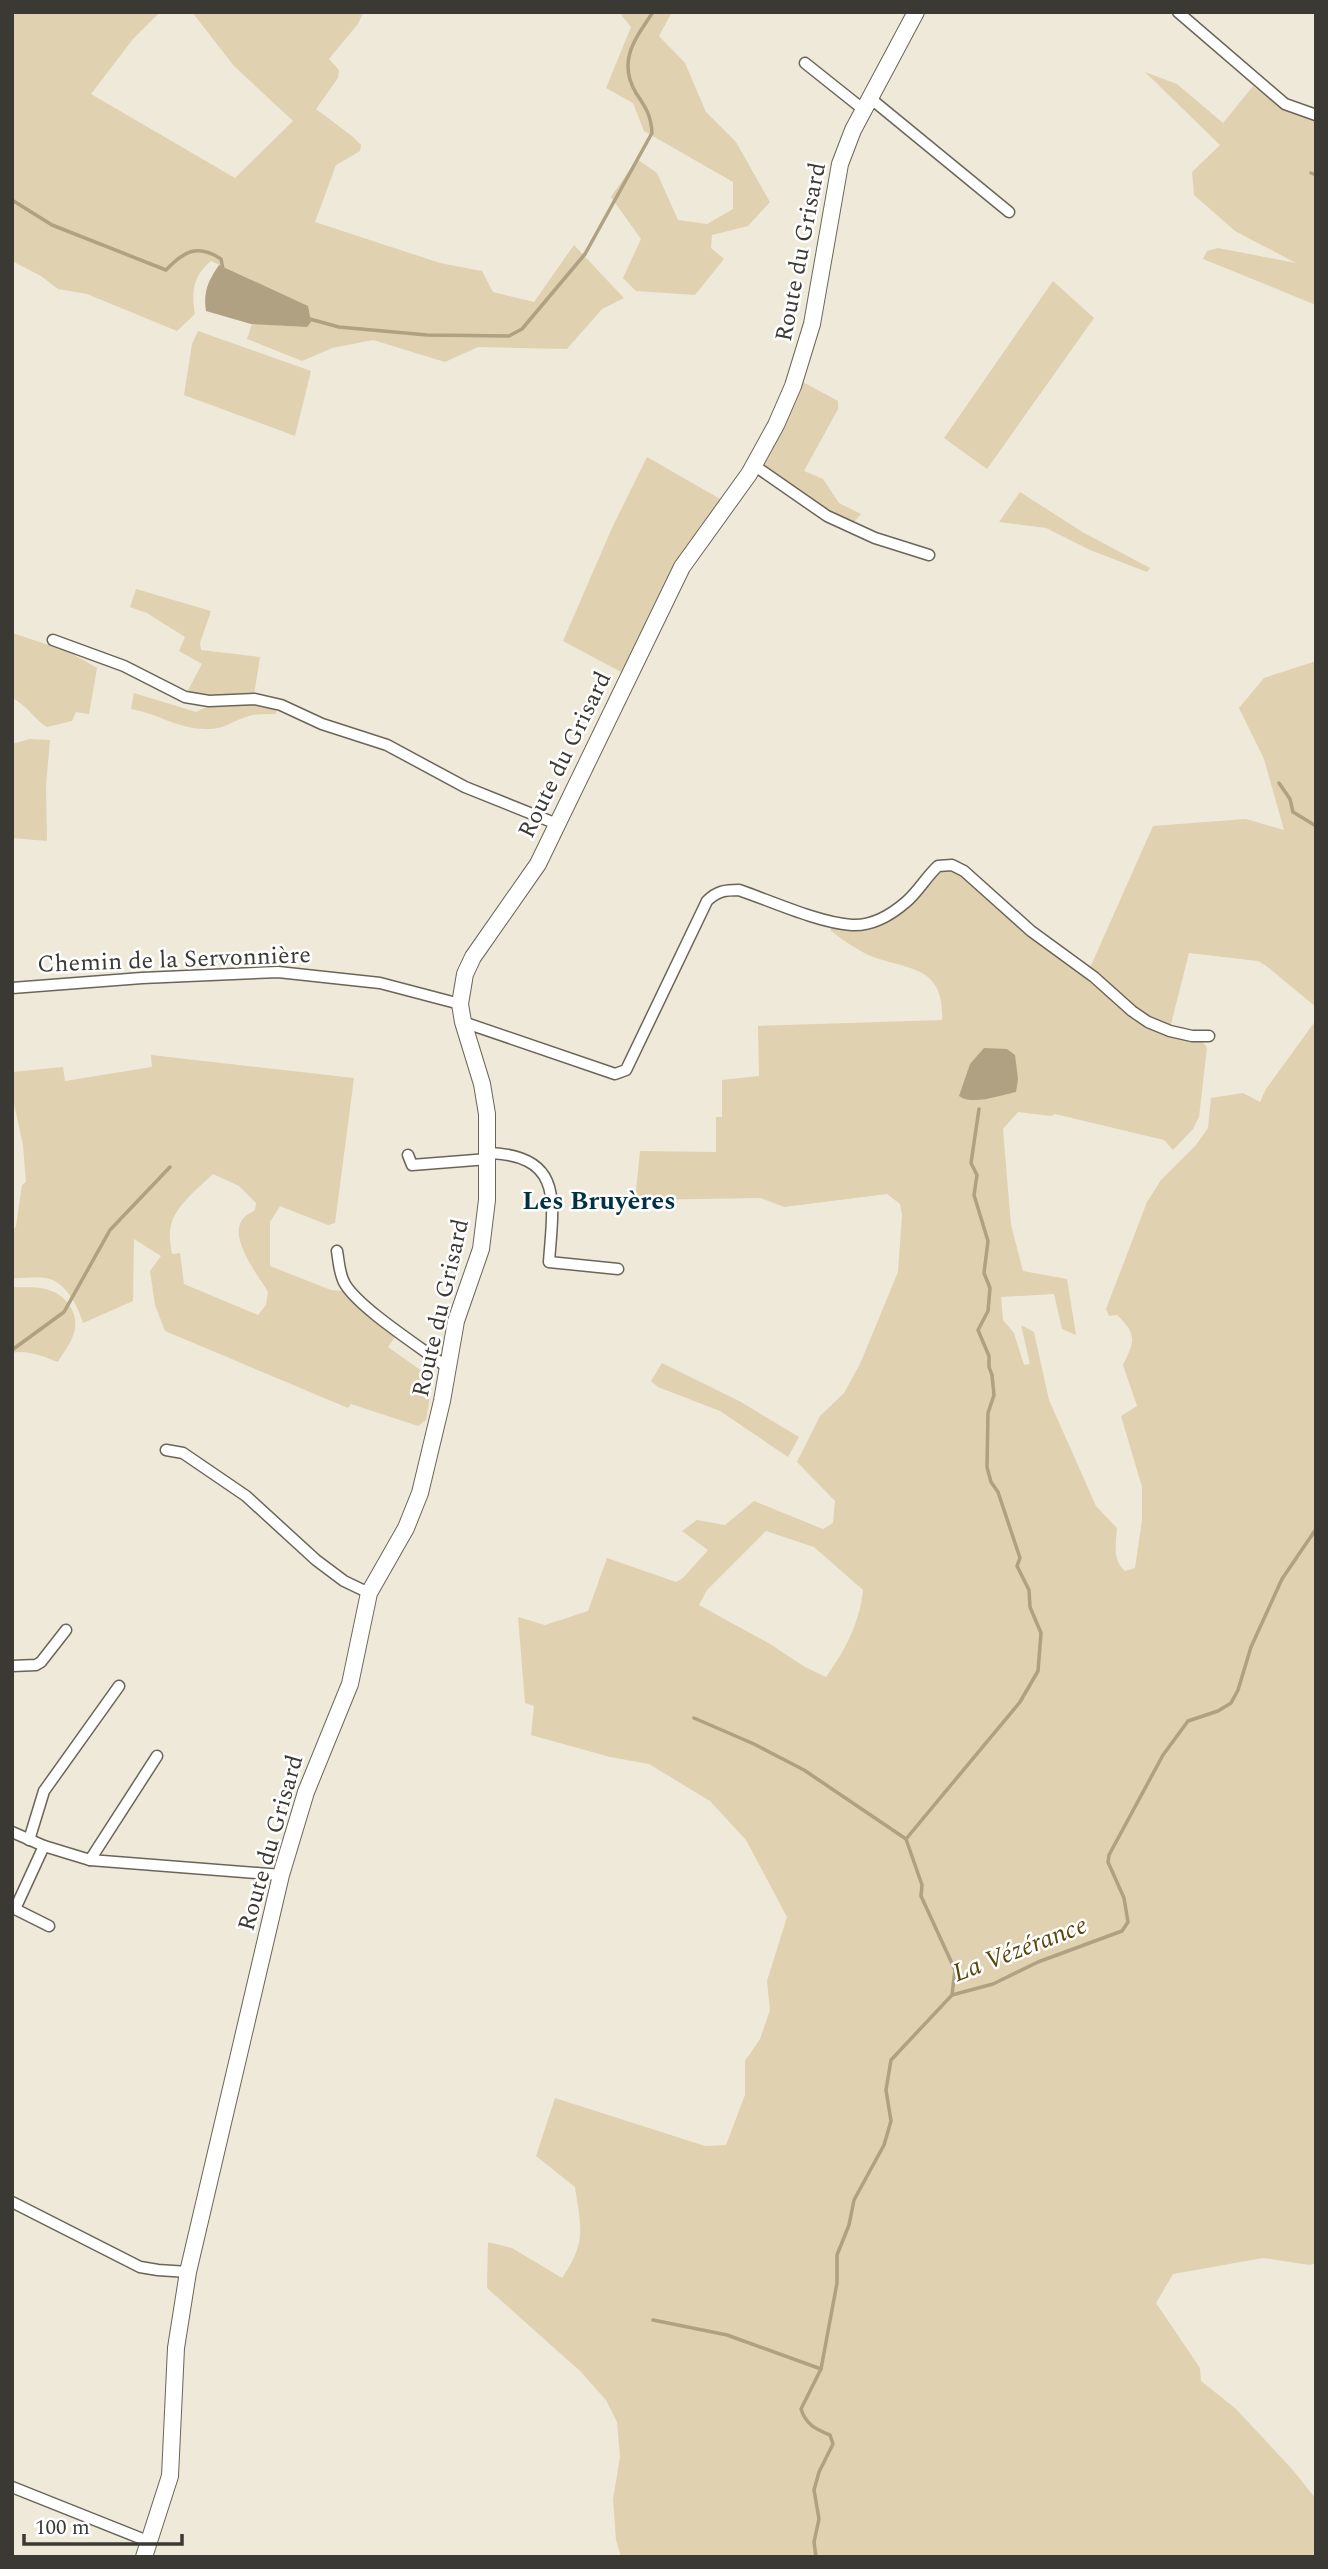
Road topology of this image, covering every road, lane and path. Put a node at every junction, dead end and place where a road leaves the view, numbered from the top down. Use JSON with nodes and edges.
{"nodes":[{"id":1,"x":916,"y":12,"type":"edge"},
{"id":2,"x":1178,"y":12,"type":"edge"},
{"id":3,"x":805,"y":63,"type":"dead end"},
{"id":4,"x":867,"y":104,"type":"junction"},
{"id":5,"x":1316,"y":115,"type":"edge"},
{"id":6,"x":1009,"y":212,"type":"dead end"},
{"id":7,"x":755,"y":466,"type":"junction"},
{"id":8,"x":929,"y":555,"type":"dead end"},
{"id":9,"x":53,"y":640,"type":"dead end"},
{"id":10,"x":557,"y":824,"type":"junction"},
{"id":11,"x":12,"y":988,"type":"edge"},
{"id":12,"x":460,"y":1004,"type":"junction"},
{"id":13,"x":463,"y":1022,"type":"junction"},
{"id":14,"x":1209,"y":1036,"type":"dead end"},
{"id":15,"x":408,"y":1155,"type":"dead end"},
{"id":16,"x":488,"y":1156,"type":"junction"},
{"id":17,"x":337,"y":1251,"type":"dead end"},
{"id":18,"x":618,"y":1269,"type":"dead end"},
{"id":19,"x":448,"y":1368,"type":"junction"},
{"id":20,"x":166,"y":1450,"type":"dead end"},
{"id":21,"x":369,"y":1593,"type":"junction"},
{"id":22,"x":66,"y":1630,"type":"dead end"},
{"id":23,"x":12,"y":1666,"type":"edge"},
{"id":24,"x":119,"y":1686,"type":"dead end"},
{"id":25,"x":157,"y":1756,"type":"dead end"},
{"id":26,"x":12,"y":1832,"type":"edge"},
{"id":27,"x":29,"y":1840,"type":"junction"},
{"id":28,"x":44,"y":1846,"type":"junction"},
{"id":29,"x":90,"y":1860,"type":"junction"},
{"id":30,"x":281,"y":1875,"type":"junction"},
{"id":31,"x":49,"y":1926,"type":"dead end"},
{"id":32,"x":12,"y":2202,"type":"edge"},
{"id":33,"x":188,"y":2272,"type":"junction"},
{"id":34,"x":12,"y":2487,"type":"edge"},
{"id":35,"x":147,"y":2550,"type":"edge"}],
"edges":[{"from":1,"to":4,"type":"street","name":"Route du Grisard"},
{"from":2,"to":5,"type":"street"},
{"from":3,"to":4,"type":"street"},
{"from":4,"to":6,"type":"street"},
{"from":4,"to":7,"type":"street","name":"Route du Grisard"},
{"from":7,"to":8,"type":"street"},
{"from":7,"to":10,"type":"street","name":"Route du Grisard"},
{"from":9,"to":10,"type":"street"},
{"from":10,"to":12,"type":"street","name":"Route du Grisard"},
{"from":11,"to":12,"type":"street","name":"Chemin de la Servonnière"},
{"from":12,"to":13,"type":"street","name":"Route du Grisard"},
{"from":13,"to":14,"type":"street"},
{"from":13,"to":16,"type":"street","name":"Route du Grisard"},
{"from":15,"to":16,"type":"street"},
{"from":16,"to":18,"type":"street"},
{"from":16,"to":19,"type":"street","name":"Route du Grisard"},
{"from":17,"to":19,"type":"street"},
{"from":19,"to":21,"type":"street","name":"Route du Grisard"},
{"from":20,"to":21,"type":"street"},
{"from":21,"to":30,"type":"street","name":"Route du Grisard"},
{"from":22,"to":23,"type":"street"},
{"from":24,"to":27,"type":"street"},
{"from":25,"to":29,"type":"street"},
{"from":26,"to":27,"type":"street"},
{"from":27,"to":28,"type":"street"},
{"from":28,"to":29,"type":"street"},
{"from":28,"to":31,"type":"street"},
{"from":29,"to":30,"type":"street"},
{"from":30,"to":33,"type":"street","name":"Route du Grisard"},
{"from":32,"to":33,"type":"street"},
{"from":33,"to":35,"type":"street","name":"Route du Grisard"},
{"from":34,"to":35,"type":"street"}]}
